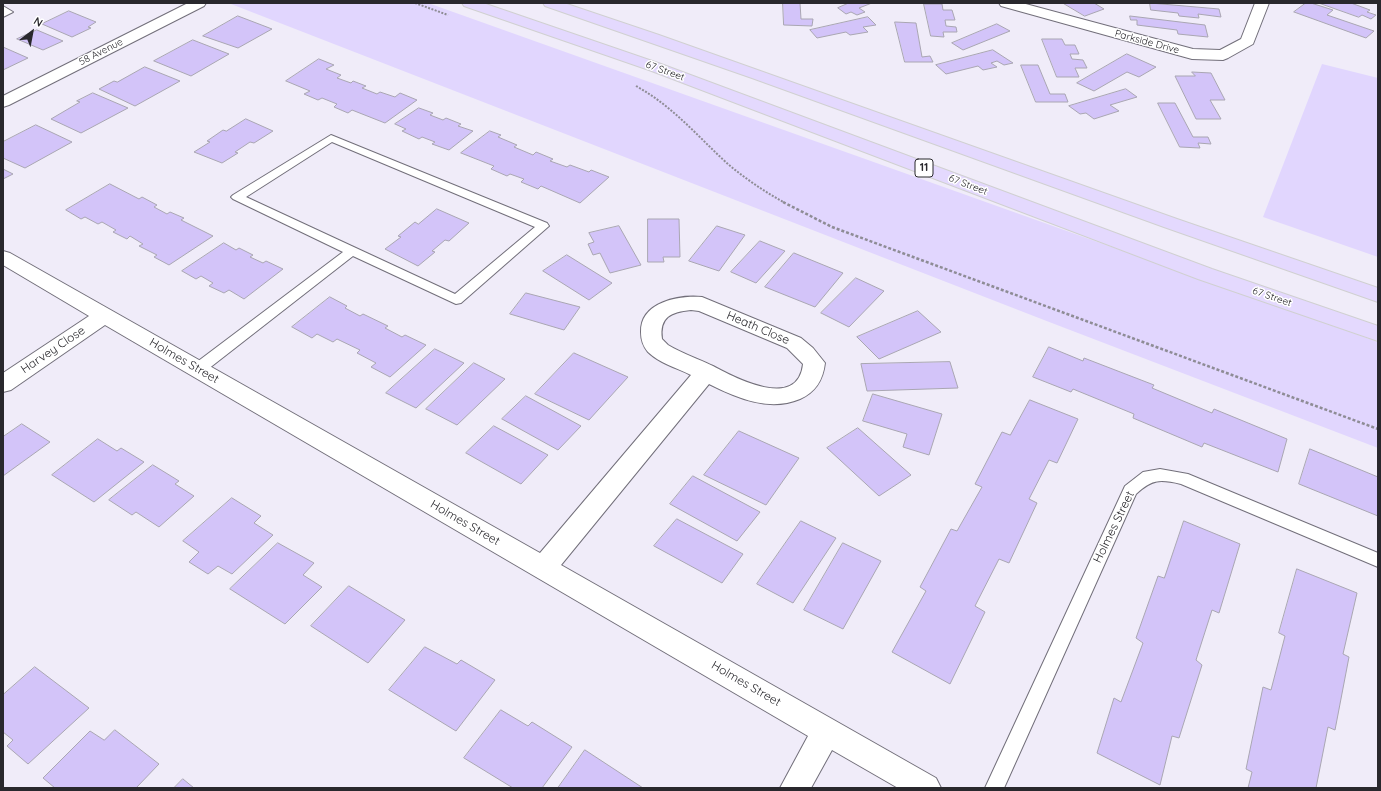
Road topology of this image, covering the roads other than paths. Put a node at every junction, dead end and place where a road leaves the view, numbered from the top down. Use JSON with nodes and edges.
{"nodes":[{"id":1,"x":199,"y":3,"type":"edge"},
{"id":2,"x":469,"y":3,"type":"edge"},
{"id":3,"x":550,"y":3,"type":"edge"},
{"id":4,"x":1006,"y":3,"type":"edge"},
{"id":5,"x":1262,"y":3,"type":"edge"},
{"id":6,"x":3,"y":9,"type":"edge"},
{"id":7,"x":3,"y":14,"type":"edge"},
{"id":8,"x":3,"y":102,"type":"edge"},
{"id":9,"x":352,"y":251,"type":"junction"},
{"id":10,"x":3,"y":257,"type":"edge"},
{"id":11,"x":1378,"y":295,"type":"edge"},
{"id":12,"x":104,"y":316,"type":"junction"},
{"id":13,"x":1378,"y":334,"type":"edge"},
{"id":14,"x":198,"y":369,"type":"junction"},
{"id":15,"x":706,"y":372,"type":"junction"},
{"id":16,"x":3,"y":384,"type":"edge"},
{"id":17,"x":1378,"y":560,"type":"edge"},
{"id":18,"x":543,"y":568,"type":"junction"},
{"id":19,"x":827,"y":730,"type":"junction"},
{"id":20,"x":794,"y":788,"type":"edge"},
{"id":21,"x":926,"y":788,"type":"edge"},
{"id":22,"x":994,"y":788,"type":"edge"}],
"edges":[{"from":1,"to":8,"type":"street","name":"58 Avenue"},
{"from":2,"to":13,"type":"main road","name":"67 Street","number":"11"},
{"from":3,"to":11,"type":"main road"},
{"from":4,"to":5,"type":"street","name":"Parkside Drive"},
{"from":6,"to":7,"type":"lane"},
{"from":9,"to":9,"type":"lane"},
{"from":9,"to":14,"type":"lane"},
{"from":10,"to":12,"type":"street","name":"Holmes Street"},
{"from":12,"to":14,"type":"street","name":"Holmes Street"},
{"from":12,"to":16,"type":"street","name":"Harvey Close"},
{"from":14,"to":18,"type":"street","name":"Holmes Street"},
{"from":15,"to":15,"type":"street","name":"Heath Close"},
{"from":15,"to":18,"type":"street"},
{"from":17,"to":22,"type":"lane","name":"Holmes Street"},
{"from":18,"to":19,"type":"street","name":"Holmes Street"},
{"from":19,"to":20,"type":"street"},
{"from":19,"to":21,"type":"street","name":"Holmes Street"}]}
